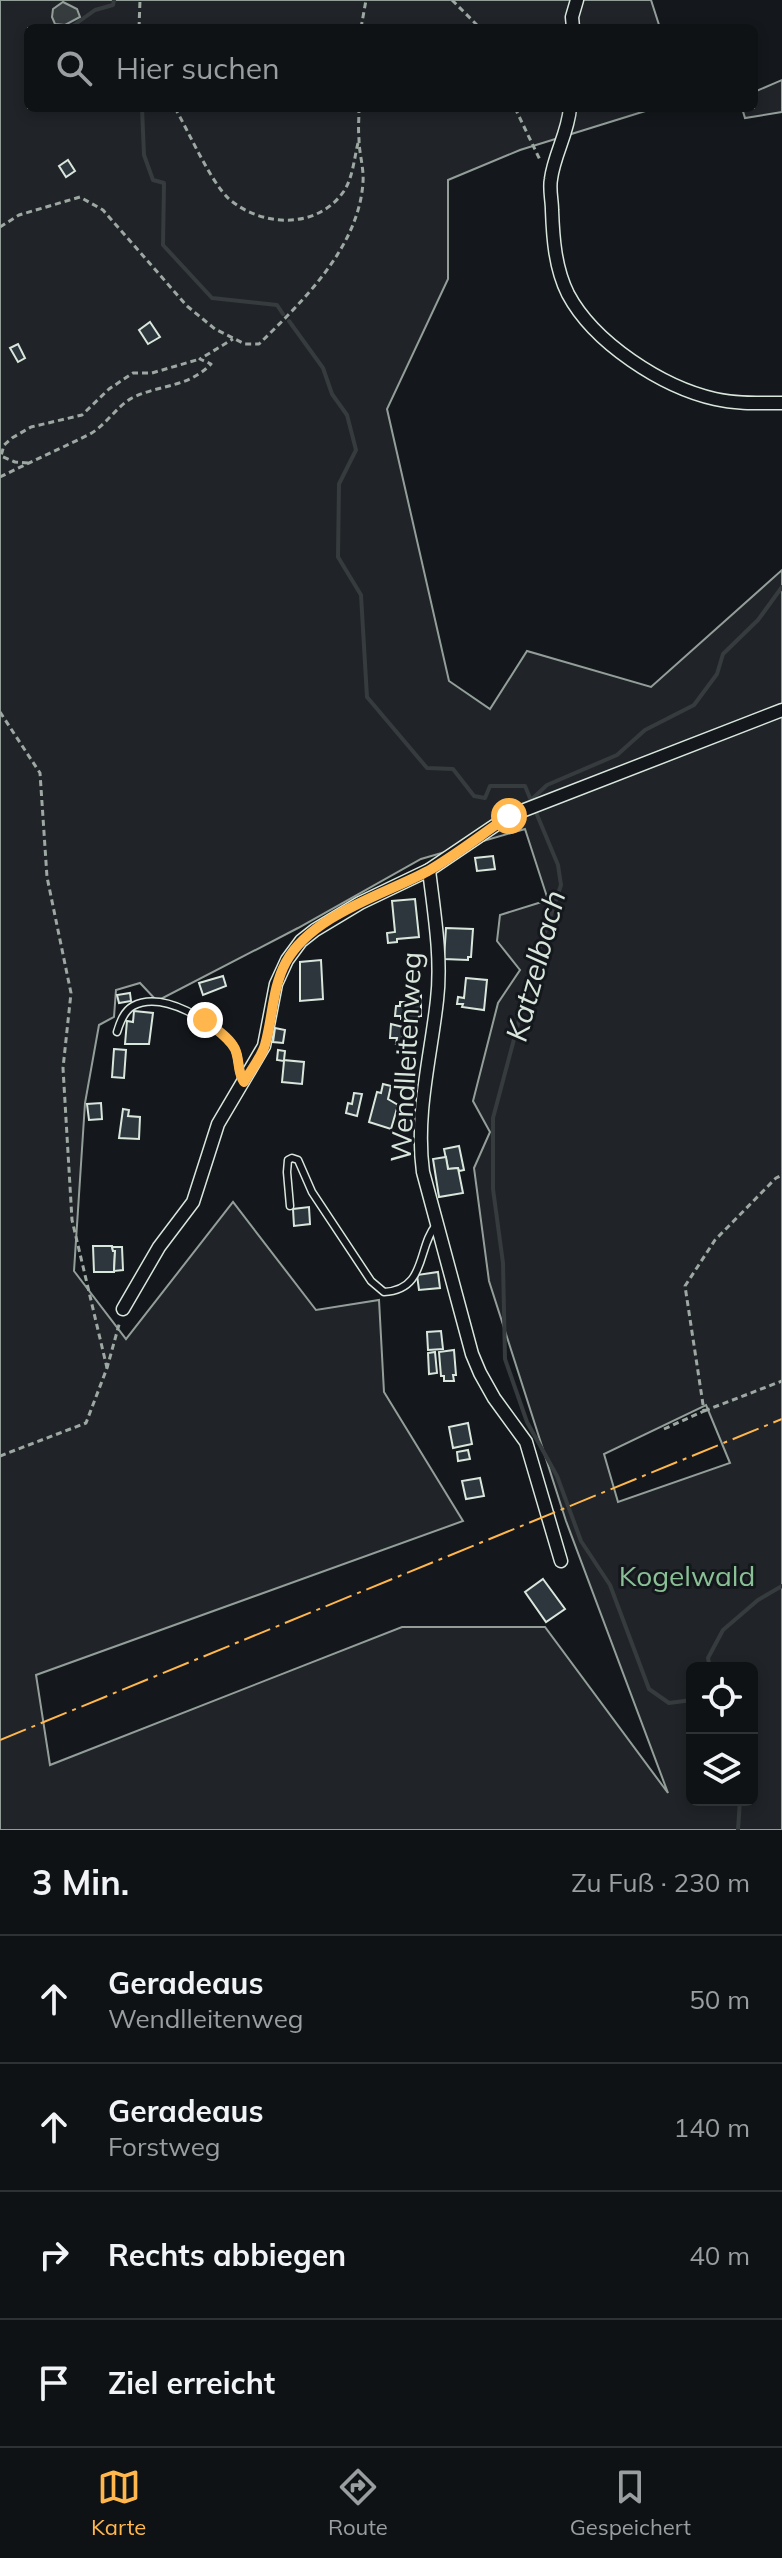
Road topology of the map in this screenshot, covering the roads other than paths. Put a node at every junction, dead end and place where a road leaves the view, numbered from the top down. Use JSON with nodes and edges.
{"nodes":[{"id":1,"x":577,"y":0,"type":"edge"},
{"id":2,"x":573,"y":24,"type":"edge"},
{"id":3,"x":570,"y":112,"type":"edge"},
{"id":4,"x":782,"y":403,"type":"edge"},
{"id":5,"x":782,"y":710,"type":"edge"},
{"id":6,"x":429,"y":870,"type":"junction"},
{"id":7,"x":117,"y":1032,"type":"dead end"},
{"id":8,"x":244,"y":1082,"type":"junction"},
{"id":9,"x":290,"y":1206,"type":"dead end"},
{"id":10,"x":436,"y":1225,"type":"junction"},
{"id":11,"x":123,"y":1309,"type":"road end"},
{"id":12,"x":561,"y":1561,"type":"dead end"}],
"edges":[{"from":1,"to":2,"type":"street"},
{"from":3,"to":4,"type":"street"},
{"from":5,"to":6,"type":"street"},
{"from":6,"to":8,"type":"street"},
{"from":6,"to":10,"type":"street","name":"Wendlleitenweg"},
{"from":7,"to":8,"type":"lane"},
{"from":8,"to":11,"type":"street"},
{"from":9,"to":10,"type":"lane"},
{"from":10,"to":12,"type":"street","name":"Wendlleitenweg"}]}
